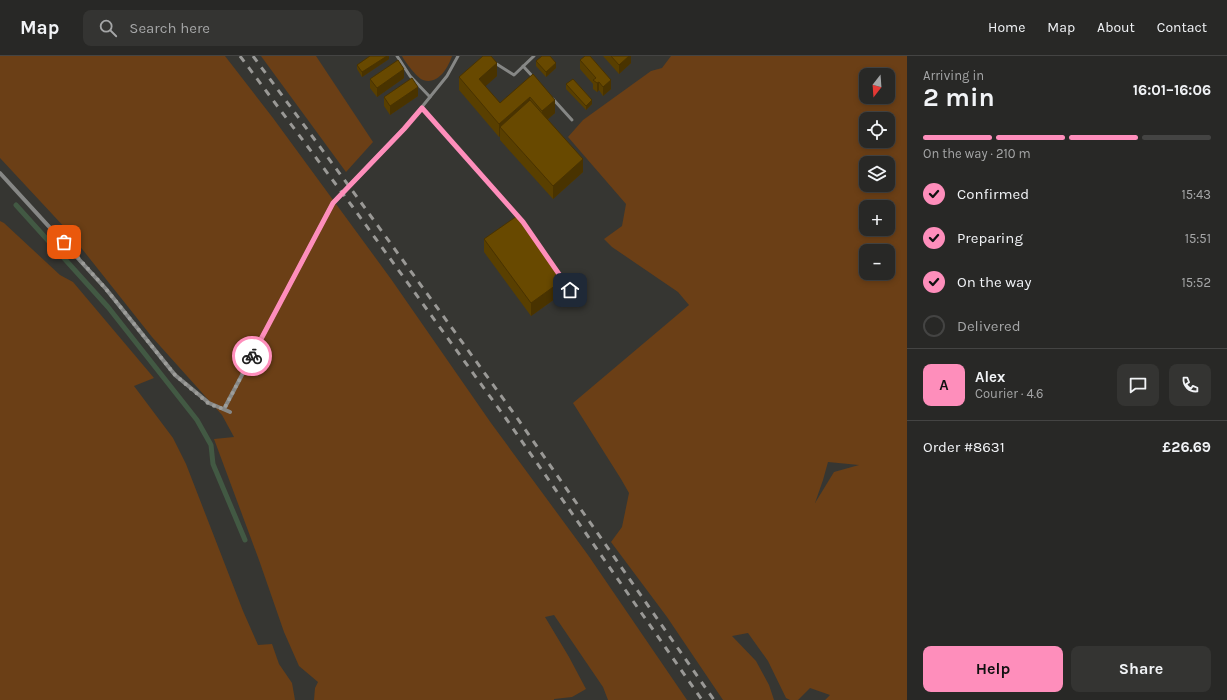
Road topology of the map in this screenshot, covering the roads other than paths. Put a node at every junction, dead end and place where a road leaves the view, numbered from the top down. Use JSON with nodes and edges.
{"nodes":[{"id":1,"x":397,"y":56,"type":"edge"},
{"id":2,"x":458,"y":56,"type":"edge"},
{"id":3,"x":534,"y":56,"type":"edge"},
{"id":4,"x":491,"y":60,"type":"edge"},
{"id":5,"x":523,"y":66,"type":"junction"},
{"id":6,"x":538,"y":82,"type":"edge"},
{"id":7,"x":430,"y":97,"type":"junction"},
{"id":8,"x":552,"y":98,"type":"edge"},
{"id":9,"x":422,"y":108,"type":"junction"},
{"id":10,"x":572,"y":120,"type":"dead end"},
{"id":11,"x":404,"y":129,"type":"joint"},
{"id":12,"x":0,"y":172,"type":"edge"},
{"id":13,"x":570,"y":290,"type":"dead end"},
{"id":14,"x":224,"y":409,"type":"junction"},
{"id":15,"x":230,"y":412,"type":"dead end"}],
"edges":[{"from":1,"to":7,"type":"lane"},
{"from":2,"to":7,"type":"lane"},
{"from":3,"to":5,"type":"lane"},
{"from":4,"to":5,"type":"lane"},
{"from":5,"to":6,"type":"lane"},
{"from":7,"to":9,"type":"lane"},
{"from":8,"to":10,"type":"lane"},
{"from":9,"to":11,"type":"lane"},
{"from":9,"to":13,"type":"lane"},
{"from":11,"to":14,"type":"street"},
{"from":12,"to":14,"type":"street"},
{"from":14,"to":15,"type":"street"}]}
